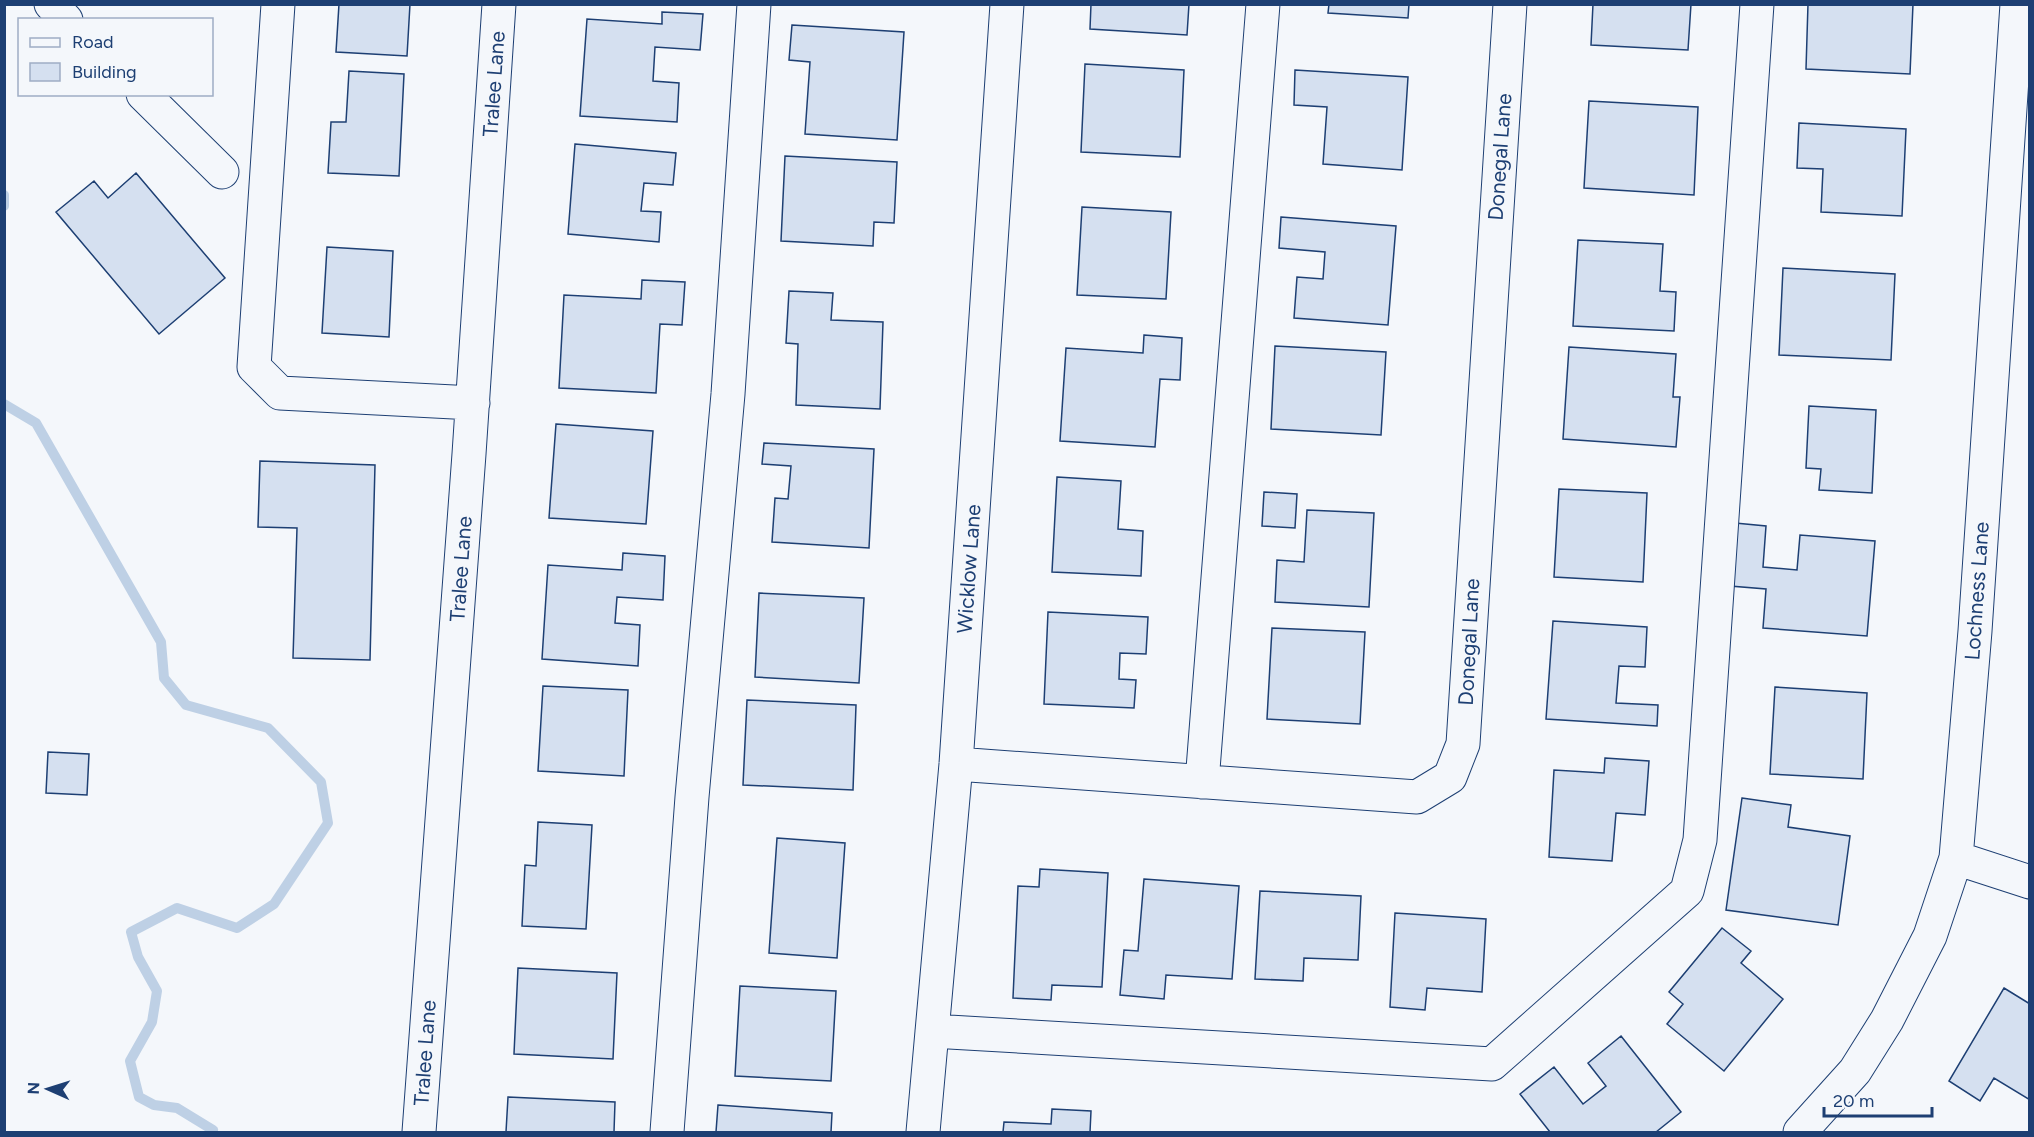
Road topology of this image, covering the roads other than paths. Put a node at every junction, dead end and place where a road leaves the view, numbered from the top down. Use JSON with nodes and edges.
{"nodes":[{"id":1,"x":51,"y":4,"type":"edge"},
{"id":2,"x":278,"y":4,"type":"edge"},
{"id":3,"x":499,"y":4,"type":"edge"},
{"id":4,"x":754,"y":4,"type":"edge"},
{"id":5,"x":1007,"y":4,"type":"edge"},
{"id":6,"x":1263,"y":4,"type":"edge"},
{"id":7,"x":1510,"y":4,"type":"edge"},
{"id":8,"x":1757,"y":4,"type":"edge"},
{"id":9,"x":2018,"y":4,"type":"edge"},
{"id":10,"x":64,"y":18,"type":"edge"},
{"id":11,"x":145,"y":96,"type":"edge"},
{"id":12,"x":222,"y":172,"type":"dead end"},
{"id":13,"x":473,"y":403,"type":"junction"},
{"id":14,"x":956,"y":764,"type":"junction"},
{"id":15,"x":1202,"y":782,"type":"junction"},
{"id":16,"x":1956,"y":858,"type":"junction"},
{"id":17,"x":2030,"y":882,"type":"edge"},
{"id":18,"x":932,"y":1031,"type":"junction"},
{"id":19,"x":419,"y":1132,"type":"edge"},
{"id":20,"x":667,"y":1132,"type":"edge"},
{"id":21,"x":923,"y":1132,"type":"edge"},
{"id":22,"x":1800,"y":1132,"type":"edge"}],
"edges":[{"from":1,"to":10,"type":"street"},
{"from":2,"to":13,"type":"street"},
{"from":3,"to":13,"type":"street","name":"Tralee Lane"},
{"from":4,"to":20,"type":"street"},
{"from":5,"to":14,"type":"street","name":"Wicklow Lane"},
{"from":6,"to":15,"type":"street"},
{"from":7,"to":15,"type":"street","name":"Donegal Lane"},
{"from":8,"to":18,"type":"street"},
{"from":9,"to":16,"type":"street","name":"Lochness Lane"},
{"from":11,"to":12,"type":"street"},
{"from":13,"to":19,"type":"street","name":"Tralee Lane"},
{"from":14,"to":15,"type":"street","name":"Donegal Lane"},
{"from":14,"to":18,"type":"street","name":"Wicklow Lane"},
{"from":16,"to":17,"type":"street"},
{"from":16,"to":22,"type":"street","name":"Lochness Lane"},
{"from":18,"to":21,"type":"street","name":"Wicklow Lane"}]}
